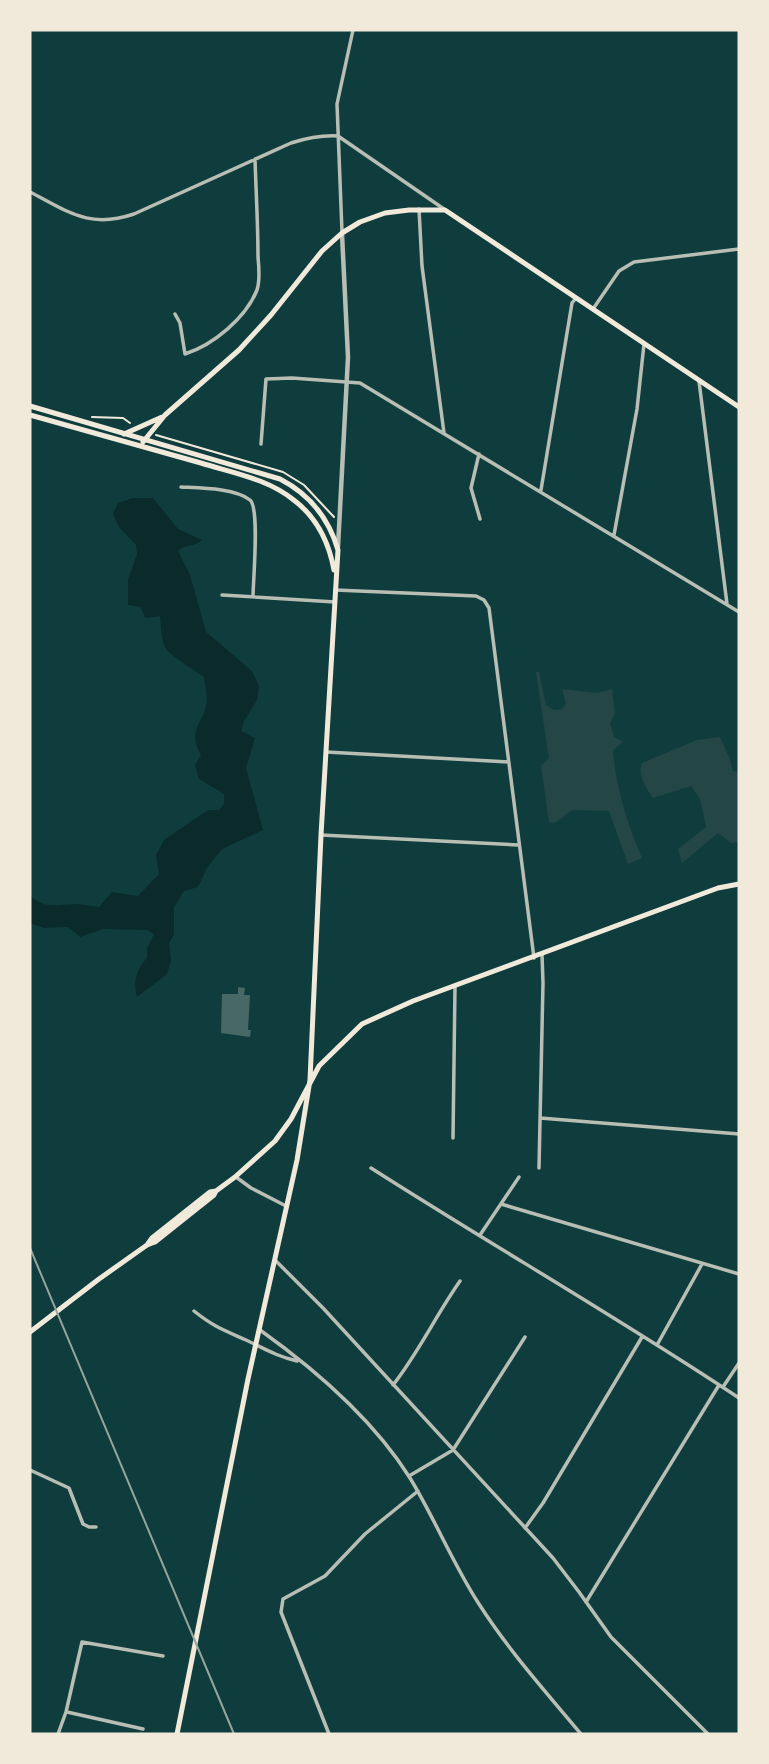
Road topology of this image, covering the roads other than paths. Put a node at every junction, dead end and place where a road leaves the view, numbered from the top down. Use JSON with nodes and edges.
{"nodes":[{"id":1,"x":353,"y":30,"type":"edge"},
{"id":2,"x":338,"y":136,"type":"junction"},
{"id":3,"x":255,"y":159,"type":"junction"},
{"id":4,"x":30,"y":192,"type":"edge"},
{"id":5,"x":419,"y":209,"type":"junction"},
{"id":6,"x":445,"y":210,"type":"junction"},
{"id":7,"x":342,"y":233,"type":"junction"},
{"id":8,"x":739,"y":249,"type":"edge"},
{"id":9,"x":576,"y":298,"type":"junction"},
{"id":10,"x":593,"y":310,"type":"junction"},
{"id":11,"x":175,"y":314,"type":"dead end"},
{"id":12,"x":644,"y":344,"type":"junction"},
{"id":13,"x":347,"y":381,"type":"junction"},
{"id":14,"x":699,"y":381,"type":"junction"},
{"id":15,"x":30,"y":406,"type":"edge"},
{"id":16,"x":739,"y":408,"type":"edge"},
{"id":17,"x":30,"y":415,"type":"edge"},
{"id":18,"x":165,"y":415,"type":"junction"},
{"id":19,"x":444,"y":433,"type":"junction"},
{"id":20,"x":124,"y":434,"type":"junction"},
{"id":21,"x":146,"y":440,"type":"junction"},
{"id":22,"x":261,"y":444,"type":"dead end"},
{"id":23,"x":138,"y":446,"type":"junction"},
{"id":24,"x":480,"y":454,"type":"junction"},
{"id":25,"x":181,"y":487,"type":"dead end"},
{"id":26,"x":541,"y":491,"type":"junction"},
{"id":27,"x":480,"y":519,"type":"dead end"},
{"id":28,"x":614,"y":536,"type":"junction"},
{"id":29,"x":338,"y":550,"type":"junction"},
{"id":30,"x":336,"y":582,"type":"junction"},
{"id":31,"x":335,"y":590,"type":"junction"},
{"id":32,"x":222,"y":595,"type":"dead end"},
{"id":33,"x":253,"y":597,"type":"junction"},
{"id":34,"x":335,"y":602,"type":"junction"},
{"id":35,"x":727,"y":604,"type":"junction"},
{"id":36,"x":739,"y":611,"type":"edge"},
{"id":37,"x":326,"y":752,"type":"junction"},
{"id":38,"x":509,"y":762,"type":"junction"},
{"id":39,"x":321,"y":835,"type":"junction"},
{"id":40,"x":519,"y":845,"type":"junction"},
{"id":41,"x":739,"y":884,"type":"edge"},
{"id":42,"x":542,"y":954,"type":"junction"},
{"id":43,"x":534,"y":957,"type":"junction"},
{"id":44,"x":455,"y":987,"type":"junction"},
{"id":45,"x":310,"y":1080,"type":"junction"},
{"id":46,"x":540,"y":1118,"type":"junction"},
{"id":47,"x":739,"y":1134,"type":"edge"},
{"id":48,"x":453,"y":1138,"type":"dead end"},
{"id":49,"x":371,"y":1168,"type":"dead end"},
{"id":50,"x":539,"y":1168,"type":"dead end"},
{"id":51,"x":235,"y":1177,"type":"junction"},
{"id":52,"x":519,"y":1177,"type":"dead end"},
{"id":53,"x":501,"y":1204,"type":"junction"},
{"id":54,"x":286,"y":1206,"type":"junction"},
{"id":55,"x":480,"y":1235,"type":"junction"},
{"id":56,"x":275,"y":1260,"type":"junction"},
{"id":57,"x":703,"y":1264,"type":"junction"},
{"id":58,"x":739,"y":1274,"type":"edge"},
{"id":59,"x":460,"y":1281,"type":"dead end"},
{"id":60,"x":194,"y":1311,"type":"dead end"},
{"id":61,"x":260,"y":1330,"type":"junction"},
{"id":62,"x":30,"y":1332,"type":"edge"},
{"id":63,"x":525,"y":1337,"type":"dead end"},
{"id":64,"x":642,"y":1337,"type":"junction"},
{"id":65,"x":256,"y":1345,"type":"junction"},
{"id":66,"x":657,"y":1345,"type":"junction"},
{"id":67,"x":299,"y":1362,"type":"junction"},
{"id":68,"x":739,"y":1363,"type":"edge"},
{"id":69,"x":393,"y":1385,"type":"junction"},
{"id":70,"x":721,"y":1386,"type":"junction"},
{"id":71,"x":739,"y":1398,"type":"edge"},
{"id":72,"x":453,"y":1450,"type":"junction"},
{"id":73,"x":30,"y":1470,"type":"edge"},
{"id":74,"x":409,"y":1476,"type":"junction"},
{"id":75,"x":418,"y":1491,"type":"junction"},
{"id":76,"x":96,"y":1527,"type":"dead end"},
{"id":77,"x":525,"y":1528,"type":"junction"},
{"id":78,"x":586,"y":1602,"type":"junction"},
{"id":79,"x":163,"y":1656,"type":"dead end"},
{"id":80,"x":66,"y":1712,"type":"junction"},
{"id":81,"x":144,"y":1728,"type":"dead end"},
{"id":82,"x":58,"y":1734,"type":"edge"},
{"id":83,"x":177,"y":1734,"type":"edge"},
{"id":84,"x":330,"y":1734,"type":"edge"},
{"id":85,"x":581,"y":1734,"type":"edge"},
{"id":86,"x":708,"y":1734,"type":"edge"}],
"edges":[{"from":1,"to":2,"type":"street"},
{"from":2,"to":3,"type":"street"},
{"from":2,"to":6,"type":"street"},
{"from":2,"to":7,"type":"street"},
{"from":3,"to":4,"type":"street"},
{"from":3,"to":11,"type":"street"},
{"from":5,"to":6,"type":"main road"},
{"from":5,"to":7,"type":"main road"},
{"from":5,"to":19,"type":"street"},
{"from":6,"to":9,"type":"main road"},
{"from":7,"to":13,"type":"street"},
{"from":7,"to":18,"type":"main road"},
{"from":8,"to":10,"type":"street"},
{"from":9,"to":10,"type":"main road"},
{"from":9,"to":26,"type":"street"},
{"from":10,"to":12,"type":"main road"},
{"from":12,"to":14,"type":"main road"},
{"from":12,"to":28,"type":"street"},
{"from":13,"to":19,"type":"street"},
{"from":13,"to":22,"type":"street"},
{"from":13,"to":29,"type":"street"},
{"from":14,"to":16,"type":"main road"},
{"from":14,"to":35,"type":"street"},
{"from":15,"to":20,"type":"main road"},
{"from":17,"to":23,"type":"main road"},
{"from":18,"to":20,"type":"main road"},
{"from":18,"to":21,"type":"main road"},
{"from":19,"to":24,"type":"street"},
{"from":20,"to":21,"type":"main road"},
{"from":21,"to":23,"type":"main road"},
{"from":21,"to":29,"type":"main road"},
{"from":23,"to":30,"type":"main road"},
{"from":24,"to":26,"type":"street"},
{"from":24,"to":27,"type":"street"},
{"from":25,"to":33,"type":"street"},
{"from":26,"to":28,"type":"street"},
{"from":28,"to":35,"type":"street"},
{"from":29,"to":30,"type":"main road"},
{"from":30,"to":31,"type":"main road"},
{"from":31,"to":34,"type":"main road"},
{"from":31,"to":38,"type":"street"},
{"from":32,"to":33,"type":"street"},
{"from":33,"to":34,"type":"street"},
{"from":34,"to":37,"type":"main road"},
{"from":35,"to":36,"type":"street"},
{"from":37,"to":38,"type":"street"},
{"from":37,"to":39,"type":"main road"},
{"from":38,"to":40,"type":"street"},
{"from":39,"to":40,"type":"street"},
{"from":39,"to":45,"type":"main road"},
{"from":40,"to":43,"type":"street"},
{"from":41,"to":42,"type":"main road"},
{"from":42,"to":43,"type":"main road"},
{"from":42,"to":46,"type":"street"},
{"from":43,"to":44,"type":"main road"},
{"from":44,"to":45,"type":"main road"},
{"from":44,"to":48,"type":"street"},
{"from":45,"to":51,"type":"main road"},
{"from":45,"to":54,"type":"main road"},
{"from":46,"to":47,"type":"street"},
{"from":46,"to":50,"type":"street"},
{"from":49,"to":55,"type":"street"},
{"from":51,"to":54,"type":"street"},
{"from":51,"to":62,"type":"main road"},
{"from":52,"to":53,"type":"street"},
{"from":53,"to":55,"type":"street"},
{"from":53,"to":57,"type":"street"},
{"from":54,"to":56,"type":"main road"},
{"from":55,"to":64,"type":"street"},
{"from":56,"to":61,"type":"main road"},
{"from":56,"to":69,"type":"street"},
{"from":57,"to":58,"type":"street"},
{"from":57,"to":66,"type":"street"},
{"from":59,"to":69,"type":"street"},
{"from":60,"to":65,"type":"street"},
{"from":61,"to":65,"type":"main road"},
{"from":61,"to":67,"type":"street"},
{"from":63,"to":72,"type":"street"},
{"from":64,"to":66,"type":"street"},
{"from":64,"to":77,"type":"street"},
{"from":65,"to":67,"type":"street"},
{"from":65,"to":83,"type":"main road"},
{"from":66,"to":70,"type":"street"},
{"from":67,"to":74,"type":"street"},
{"from":68,"to":70,"type":"street"},
{"from":69,"to":72,"type":"street"},
{"from":70,"to":71,"type":"street"},
{"from":70,"to":78,"type":"street"},
{"from":72,"to":74,"type":"street"},
{"from":72,"to":77,"type":"street"},
{"from":73,"to":76,"type":"street"},
{"from":74,"to":75,"type":"street"},
{"from":75,"to":84,"type":"street"},
{"from":75,"to":85,"type":"street"},
{"from":77,"to":78,"type":"street"},
{"from":78,"to":86,"type":"street"},
{"from":79,"to":80,"type":"street"},
{"from":80,"to":81,"type":"street"},
{"from":80,"to":82,"type":"street"}]}
